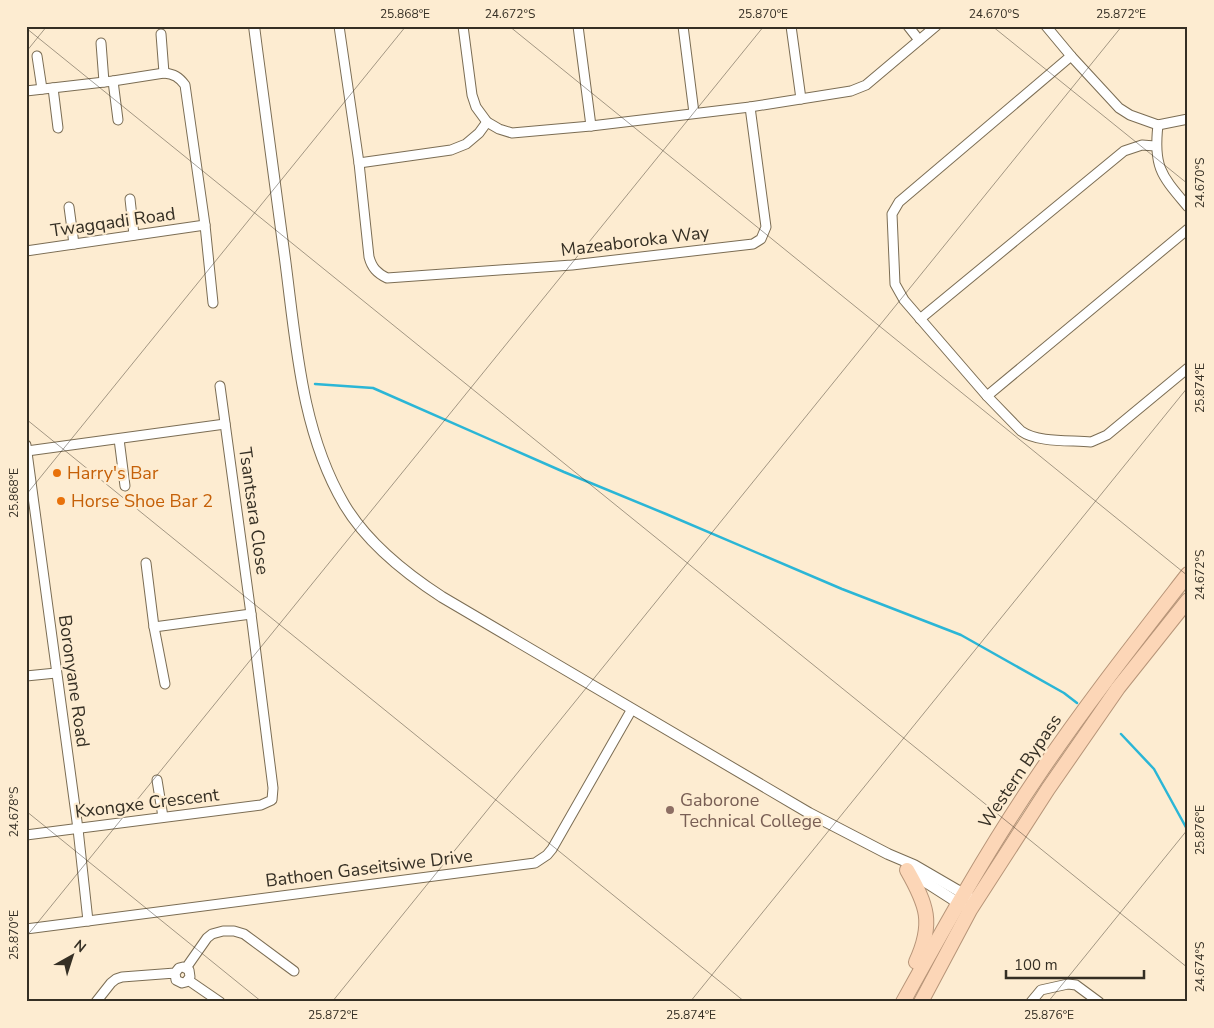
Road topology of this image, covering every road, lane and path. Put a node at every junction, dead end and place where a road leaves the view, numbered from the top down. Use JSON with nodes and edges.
{"nodes":[{"id":1,"x":254,"y":26,"type":"edge"},
{"id":2,"x":339,"y":26,"type":"edge"},
{"id":3,"x":463,"y":26,"type":"edge"},
{"id":4,"x":578,"y":26,"type":"edge"},
{"id":5,"x":683,"y":26,"type":"edge"},
{"id":6,"x":791,"y":26,"type":"edge"},
{"id":7,"x":908,"y":26,"type":"edge"},
{"id":8,"x":936,"y":26,"type":"edge"},
{"id":9,"x":1046,"y":26,"type":"edge"},
{"id":10,"x":161,"y":34,"type":"dead end"},
{"id":11,"x":919,"y":40,"type":"junction"},
{"id":12,"x":101,"y":44,"type":"dead end"},
{"id":13,"x":37,"y":56,"type":"dead end"},
{"id":14,"x":1071,"y":56,"type":"junction"},
{"id":15,"x":164,"y":73,"type":"junction"},
{"id":16,"x":109,"y":81,"type":"junction"},
{"id":17,"x":53,"y":88,"type":"junction"},
{"id":18,"x":42,"y":89,"type":"junction"},
{"id":19,"x":26,"y":91,"type":"edge"},
{"id":20,"x":801,"y":99,"type":"junction"},
{"id":21,"x":750,"y":107,"type":"junction"},
{"id":22,"x":694,"y":113,"type":"junction"},
{"id":23,"x":1188,"y":119,"type":"edge"},
{"id":24,"x":118,"y":120,"type":"dead end"},
{"id":25,"x":487,"y":122,"type":"junction"},
{"id":26,"x":1158,"y":125,"type":"junction"},
{"id":27,"x":591,"y":126,"type":"junction"},
{"id":28,"x":58,"y":128,"type":"dead end"},
{"id":29,"x":1156,"y":146,"type":"junction"},
{"id":30,"x":359,"y":164,"type":"junction"},
{"id":31,"x":130,"y":199,"type":"dead end"},
{"id":32,"x":69,"y":207,"type":"dead end"},
{"id":33,"x":1188,"y":207,"type":"edge"},
{"id":34,"x":205,"y":226,"type":"junction"},
{"id":35,"x":1188,"y":229,"type":"edge"},
{"id":36,"x":134,"y":235,"type":"junction"},
{"id":37,"x":74,"y":244,"type":"junction"},
{"id":38,"x":26,"y":251,"type":"edge"},
{"id":39,"x":213,"y":303,"type":"dead end"},
{"id":40,"x":920,"y":319,"type":"junction"},
{"id":41,"x":1188,"y":368,"type":"edge"},
{"id":42,"x":220,"y":386,"type":"dead end"},
{"id":43,"x":987,"y":396,"type":"junction"},
{"id":44,"x":225,"y":424,"type":"junction"},
{"id":45,"x":119,"y":439,"type":"junction"},
{"id":46,"x":27,"y":448,"type":"edge"},
{"id":47,"x":125,"y":486,"type":"dead end"},
{"id":48,"x":31,"y":517,"type":"edge"},
{"id":49,"x":146,"y":563,"type":"dead end"},
{"id":50,"x":1188,"y":574,"type":"edge"},
{"id":51,"x":1188,"y":600,"type":"edge"},
{"id":52,"x":251,"y":614,"type":"junction"},
{"id":53,"x":154,"y":627,"type":"junction"},
{"id":54,"x":56,"y":673,"type":"junction"},
{"id":55,"x":26,"y":676,"type":"edge"},
{"id":56,"x":164,"y":684,"type":"dead end"},
{"id":57,"x":632,"y":709,"type":"junction"},
{"id":58,"x":157,"y":780,"type":"dead end"},
{"id":59,"x":272,"y":800,"type":"joint"},
{"id":60,"x":163,"y":817,"type":"junction"},
{"id":61,"x":78,"y":829,"type":"junction"},
{"id":62,"x":26,"y":835,"type":"edge"},
{"id":63,"x":888,"y":854,"type":"junction"},
{"id":64,"x":907,"y":870,"type":"junction"},
{"id":65,"x":966,"y":902,"type":"junction"},
{"id":66,"x":88,"y":921,"type":"junction"},
{"id":67,"x":26,"y":929,"type":"edge"},
{"id":68,"x":186,"y":968,"type":"junction"},
{"id":69,"x":294,"y":971,"type":"dead end"},
{"id":70,"x":175,"y":973,"type":"junction"},
{"id":71,"x":188,"y":980,"type":"junction"},
{"id":72,"x":96,"y":1002,"type":"edge"},
{"id":73,"x":220,"y":1002,"type":"edge"},
{"id":74,"x":899,"y":1002,"type":"edge"},
{"id":75,"x":903,"y":1002,"type":"edge"},
{"id":76,"x":921,"y":1002,"type":"edge"},
{"id":77,"x":1031,"y":1002,"type":"edge"},
{"id":78,"x":1099,"y":1002,"type":"edge"}],
"edges":[{"from":1,"to":57,"type":"street"},
{"from":2,"to":30,"type":"street"},
{"from":3,"to":25,"type":"street"},
{"from":4,"to":27,"type":"street"},
{"from":5,"to":22,"type":"street"},
{"from":6,"to":20,"type":"street"},
{"from":7,"to":11,"type":"street"},
{"from":8,"to":11,"type":"street"},
{"from":9,"to":14,"type":"street"},
{"from":10,"to":15,"type":"street"},
{"from":11,"to":20,"type":"street"},
{"from":12,"to":16,"type":"street"},
{"from":13,"to":18,"type":"street"},
{"from":14,"to":26,"type":"street"},
{"from":14,"to":40,"type":"street"},
{"from":15,"to":16,"type":"street"},
{"from":15,"to":34,"type":"street"},
{"from":16,"to":17,"type":"street"},
{"from":16,"to":24,"type":"street"},
{"from":17,"to":18,"type":"street"},
{"from":17,"to":28,"type":"street"},
{"from":18,"to":19,"type":"street"},
{"from":20,"to":21,"type":"street"},
{"from":21,"to":22,"type":"street"},
{"from":21,"to":30,"type":"street","name":"Mazeaboroka Way"},
{"from":22,"to":27,"type":"street"},
{"from":23,"to":26,"type":"street"},
{"from":25,"to":27,"type":"street"},
{"from":25,"to":30,"type":"street"},
{"from":26,"to":29,"type":"street"},
{"from":29,"to":33,"type":"street"},
{"from":29,"to":40,"type":"street"},
{"from":31,"to":36,"type":"street"},
{"from":32,"to":37,"type":"street"},
{"from":34,"to":36,"type":"street","name":"Twagqadi Road"},
{"from":34,"to":39,"type":"street"},
{"from":35,"to":43,"type":"street"},
{"from":36,"to":37,"type":"street","name":"Twagqadi Road"},
{"from":37,"to":38,"type":"street","name":"Twagqadi Road"},
{"from":40,"to":43,"type":"street"},
{"from":41,"to":43,"type":"street"},
{"from":42,"to":44,"type":"street","name":"Tsantsara Close"},
{"from":44,"to":45,"type":"street"},
{"from":44,"to":52,"type":"street","name":"Tsantsara Close"},
{"from":45,"to":46,"type":"street"},
{"from":45,"to":47,"type":"street"},
{"from":46,"to":48,"type":"street","name":"Boronyane Road"},
{"from":48,"to":54,"type":"street","name":"Boronyane Road"},
{"from":49,"to":53,"type":"street"},
{"from":50,"to":65,"type":"highway","name":"Western Bypass"},
{"from":51,"to":65,"type":"highway","name":"Western Bypass"},
{"from":52,"to":53,"type":"street"},
{"from":52,"to":59,"type":"street","name":"Tsantsara Close"},
{"from":53,"to":56,"type":"street"},
{"from":54,"to":55,"type":"street"},
{"from":54,"to":61,"type":"street","name":"Boronyane Road"},
{"from":57,"to":63,"type":"street"},
{"from":57,"to":66,"type":"street","name":"Bathoen Gaseitsiwe Drive"},
{"from":58,"to":60,"type":"street"},
{"from":59,"to":60,"type":"street","name":"Kxongxe Crescent"},
{"from":60,"to":61,"type":"street","name":"Kxongxe Crescent"},
{"from":61,"to":62,"type":"street","name":"Kxongxe Crescent"},
{"from":61,"to":66,"type":"street","name":"Boronyane Road"},
{"from":63,"to":64,"type":"street"},
{"from":63,"to":65,"type":"street"},
{"from":64,"to":65,"type":"street"},
{"from":64,"to":74,"type":"highway"},
{"from":65,"to":75,"type":"highway","name":"Western Bypass"},
{"from":65,"to":76,"type":"highway","name":"Western Bypass"},
{"from":66,"to":67,"type":"street","name":"Bathoen Gaseitsiwe Drive"},
{"from":68,"to":69,"type":"street"},
{"from":68,"to":70,"type":"street"},
{"from":68,"to":71,"type":"street"},
{"from":70,"to":71,"type":"street"},
{"from":70,"to":72,"type":"street"},
{"from":71,"to":73,"type":"street"},
{"from":77,"to":78,"type":"street"}]}
